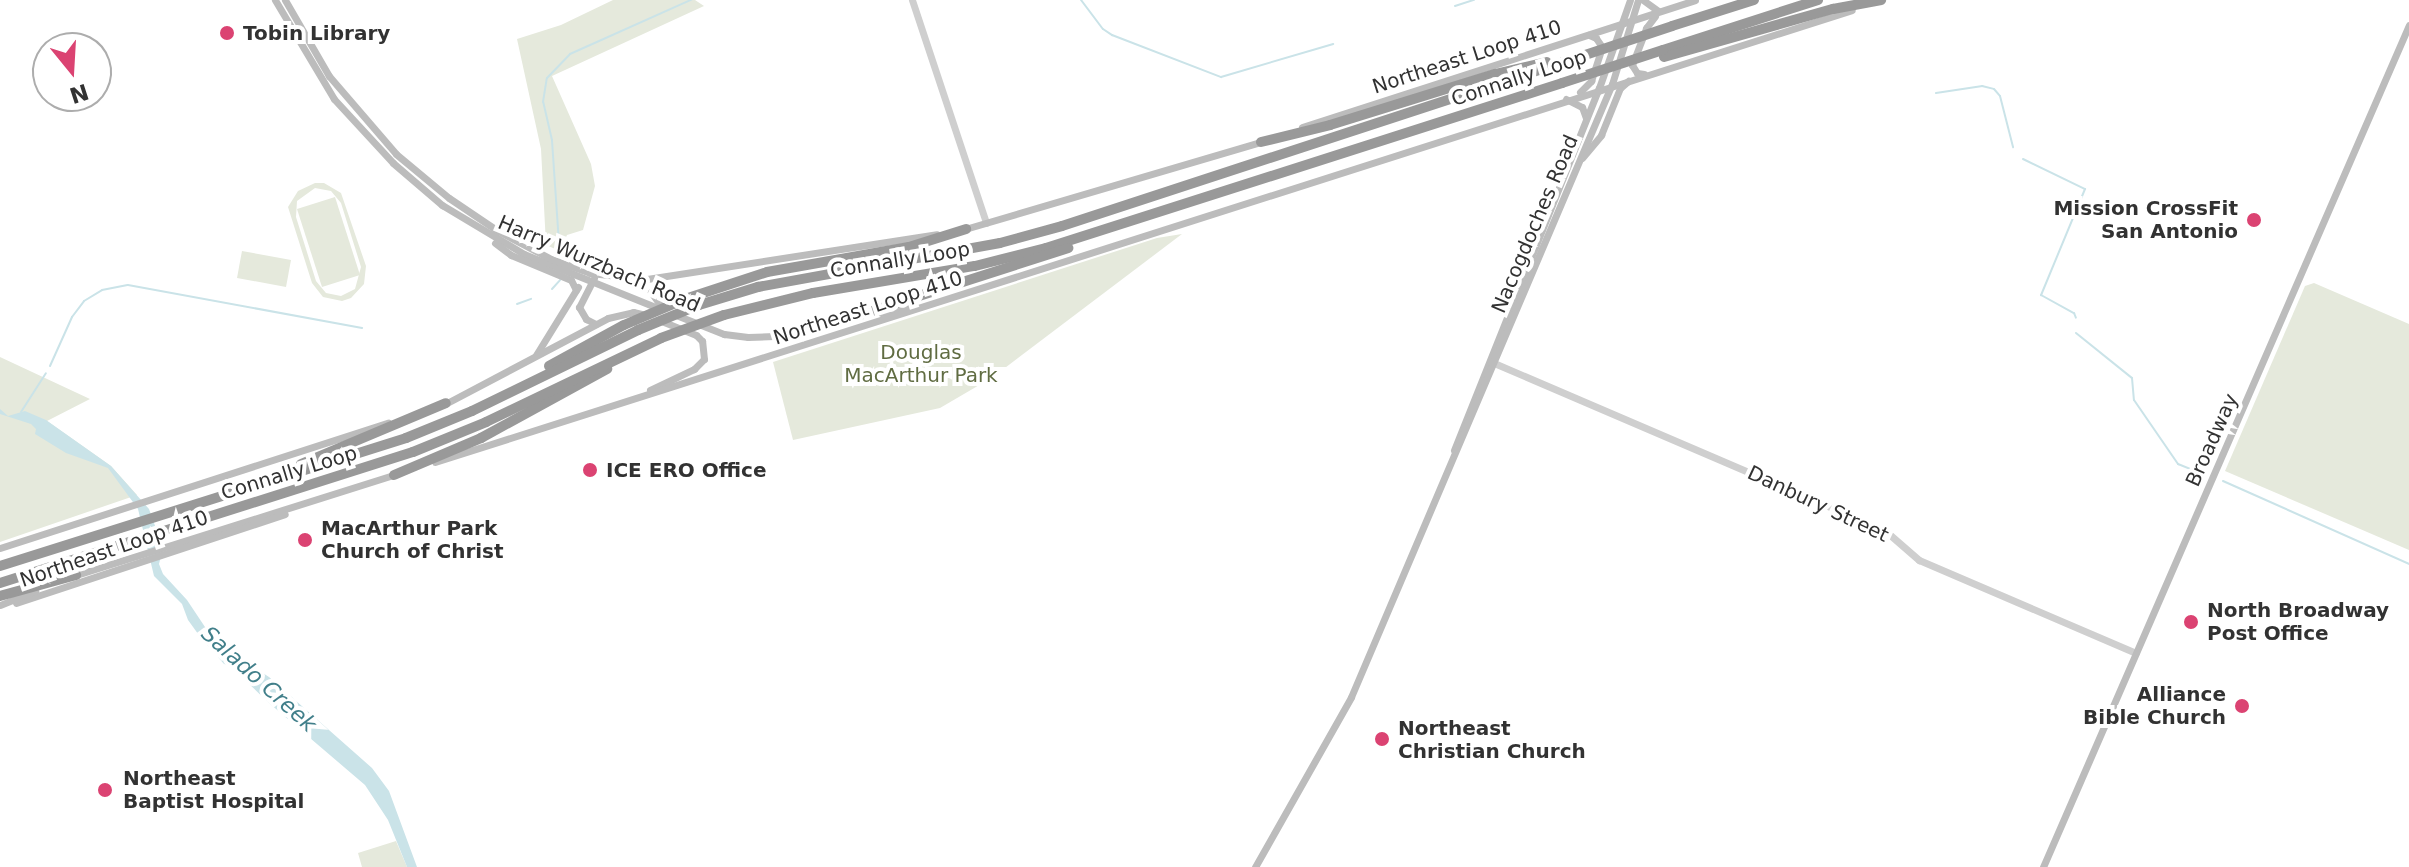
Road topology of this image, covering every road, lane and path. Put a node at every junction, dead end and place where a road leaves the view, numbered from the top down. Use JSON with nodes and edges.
{"nodes":[{"id":1,"x":275,"y":0,"type":"edge"},
{"id":2,"x":285,"y":0,"type":"edge"},
{"id":3,"x":912,"y":0,"type":"edge"},
{"id":4,"x":1630,"y":0,"type":"edge"},
{"id":5,"x":1640,"y":0,"type":"edge"},
{"id":6,"x":1695,"y":0,"type":"edge"},
{"id":7,"x":1754,"y":0,"type":"edge"},
{"id":8,"x":1818,"y":0,"type":"edge"},
{"id":9,"x":1883,"y":0,"type":"edge"},
{"id":10,"x":1660,"y":12,"type":"junction"},
{"id":11,"x":1634,"y":20,"type":"junction"},
{"id":12,"x":1624,"y":23,"type":"junction"},
{"id":13,"x":2409,"y":25,"type":"edge"},
{"id":14,"x":1589,"y":35,"type":"junction"},
{"id":15,"x":1663,"y":53,"type":"junction"},
{"id":16,"x":1573,"y":59,"type":"junction"},
{"id":17,"x":1648,"y":74,"type":"junction"},
{"id":18,"x":1630,"y":79,"type":"junction"},
{"id":19,"x":1612,"y":84,"type":"junction"},
{"id":20,"x":1599,"y":88,"type":"junction"},
{"id":21,"x":1570,"y":97,"type":"junction"},
{"id":22,"x":1586,"y":120,"type":"junction"},
{"id":23,"x":1261,"y":142,"type":"junction"},
{"id":24,"x":1579,"y":161,"type":"junction"},
{"id":25,"x":1154,"y":215,"type":"junction"},
{"id":26,"x":986,"y":223,"type":"junction"},
{"id":27,"x":966,"y":229,"type":"junction"},
{"id":28,"x":485,"y":234,"type":"junction"},
{"id":29,"x":667,"y":276,"type":"junction"},
{"id":30,"x":591,"y":277,"type":"junction"},
{"id":31,"x":576,"y":290,"type":"junction"},
{"id":32,"x":965,"y":294,"type":"junction"},
{"id":33,"x":667,"y":311,"type":"junction"},
{"id":34,"x":838,"y":322,"type":"junction"},
{"id":35,"x":596,"y":324,"type":"junction"},
{"id":36,"x":661,"y":338,"type":"junction"},
{"id":37,"x":535,"y":357,"type":"junction"},
{"id":38,"x":1494,"y":363,"type":"junction"},
{"id":39,"x":506,"y":394,"type":"junction"},
{"id":40,"x":622,"y":402,"type":"junction"},
{"id":41,"x":446,"y":403,"type":"junction"},
{"id":42,"x":1452,"y":456,"type":"junction"},
{"id":43,"x":394,"y":475,"type":"junction"},
{"id":44,"x":252,"y":485,"type":"junction"},
{"id":45,"x":309,"y":503,"type":"junction"},
{"id":46,"x":0,"y":548,"type":"edge"},
{"id":47,"x":0,"y":559,"type":"edge"},
{"id":48,"x":19,"y":559,"type":"junction"},
{"id":49,"x":0,"y":566,"type":"edge"},
{"id":50,"x":76,"y":575,"type":"junction"},
{"id":51,"x":0,"y":583,"type":"edge"},
{"id":52,"x":0,"y":596,"type":"edge"},
{"id":53,"x":0,"y":606,"type":"edge"},
{"id":54,"x":2136,"y":653,"type":"junction"},
{"id":55,"x":1255,"y":867,"type":"edge"},
{"id":56,"x":2043,"y":867,"type":"edge"}],
"edges":[{"from":1,"to":28,"type":"main road","name":"Harry Wurzbach Road"},
{"from":2,"to":30,"type":"main road","name":"Harry Wurzbach Road"},
{"from":3,"to":26,"type":"street"},
{"from":4,"to":12,"type":"main road","name":"Nacogdoches Road"},
{"from":5,"to":10,"type":"main road"},
{"from":5,"to":11,"type":"main road","name":"Nacogdoches Road"},
{"from":6,"to":10,"type":"main road","name":"Northeast Loop 410"},
{"from":7,"to":16,"type":"highway","name":"Connally Loop","bridge":true},
{"from":8,"to":15,"type":"highway","name":"Connally Loop"},
{"from":9,"to":15,"type":"highway"},
{"from":9,"to":17,"type":"main road","name":"Northeast Loop 410"},
{"from":10,"to":11,"type":"main road","name":"Northeast Loop 410"},
{"from":10,"to":17,"type":"main road"},
{"from":11,"to":12,"type":"main road","name":"Northeast Loop 410"},
{"from":11,"to":19,"type":"main road","name":"Nacogdoches Road"},
{"from":12,"to":14,"type":"main road","name":"Northeast Loop 410"},
{"from":12,"to":20,"type":"main road","name":"Nacogdoches Road"},
{"from":13,"to":54,"type":"main road","name":"Broadway"},
{"from":14,"to":21,"type":"main road"},
{"from":14,"to":23,"type":"main road","name":"Northeast Loop 410"},
{"from":15,"to":25,"type":"highway","name":"Connally Loop","bridge":true},
{"from":16,"to":23,"type":"highway"},
{"from":16,"to":39,"type":"highway","name":"Connally Loop","bridge":true},
{"from":17,"to":18,"type":"main road","name":"Northeast Loop 410"},
{"from":18,"to":19,"type":"main road","name":"Northeast Loop 410"},
{"from":18,"to":24,"type":"main road"},
{"from":19,"to":20,"type":"main road","name":"Northeast Loop 410"},
{"from":19,"to":24,"type":"main road","name":"Nacogdoches Road"},
{"from":20,"to":21,"type":"main road","name":"Northeast Loop 410"},
{"from":20,"to":22,"type":"main road","name":"Nacogdoches Road"},
{"from":21,"to":22,"type":"main road"},
{"from":21,"to":32,"type":"main road","name":"Northeast Loop 410"},
{"from":22,"to":42,"type":"main road","name":"Nacogdoches Road"},
{"from":23,"to":26,"type":"main road","name":"Northeast Loop 410"},
{"from":24,"to":38,"type":"main road","name":"Nacogdoches Road"},
{"from":25,"to":34,"type":"highway"},
{"from":25,"to":36,"type":"highway","name":"Connally Loop","bridge":true},
{"from":26,"to":27,"type":"main road","name":"Northeast Loop 410"},
{"from":27,"to":29,"type":"main road","name":"Northeast Loop 410"},
{"from":27,"to":39,"type":"highway","bridge":true},
{"from":28,"to":30,"type":"main road","name":"Harry Wurzbach Road"},
{"from":28,"to":31,"type":"main road"},
{"from":29,"to":30,"type":"main road","name":"Northeast Loop 410"},
{"from":29,"to":33,"type":"main road"},
{"from":30,"to":31,"type":"main road"},
{"from":30,"to":33,"type":"main road","name":"Harry Wurzbach Road"},
{"from":30,"to":35,"type":"main road"},
{"from":31,"to":37,"type":"main road"},
{"from":32,"to":34,"type":"main road","name":"Harry Wurzbach Road"},
{"from":32,"to":40,"type":"main road","name":"Northeast Loop 410"},
{"from":33,"to":34,"type":"main road","name":"Harry Wurzbach Road"},
{"from":35,"to":37,"type":"main road","name":"Northeast Loop 410"},
{"from":35,"to":40,"type":"main road","name":"Northeast Loop 410"},
{"from":36,"to":43,"type":"highway"},
{"from":36,"to":51,"type":"highway","name":"Connally Loop"},
{"from":37,"to":41,"type":"main road","name":"Northeast Loop 410"},
{"from":38,"to":42,"type":"main road","name":"Nacogdoches Road"},
{"from":38,"to":54,"type":"street","name":"Danbury Street"},
{"from":39,"to":44,"type":"highway","name":"Connally Loop"},
{"from":40,"to":43,"type":"main road","name":"Northeast Loop 410"},
{"from":41,"to":44,"type":"highway"},
{"from":41,"to":46,"type":"main road","name":"Northeast Loop 410"},
{"from":42,"to":55,"type":"main road","name":"Nacogdoches Road"},
{"from":43,"to":45,"type":"main road","name":"Northeast Loop 410"},
{"from":44,"to":48,"type":"highway","name":"Connally Loop"},
{"from":45,"to":50,"type":"main road","name":"Northeast Loop 410"},
{"from":45,"to":53,"type":"main road"},
{"from":47,"to":48,"type":"highway"},
{"from":48,"to":49,"type":"highway","name":"Connally Loop"},
{"from":50,"to":52,"type":"highway"},
{"from":50,"to":53,"type":"main road","name":"Northeast Loop 410"},
{"from":54,"to":56,"type":"main road","name":"Broadway"}]}
